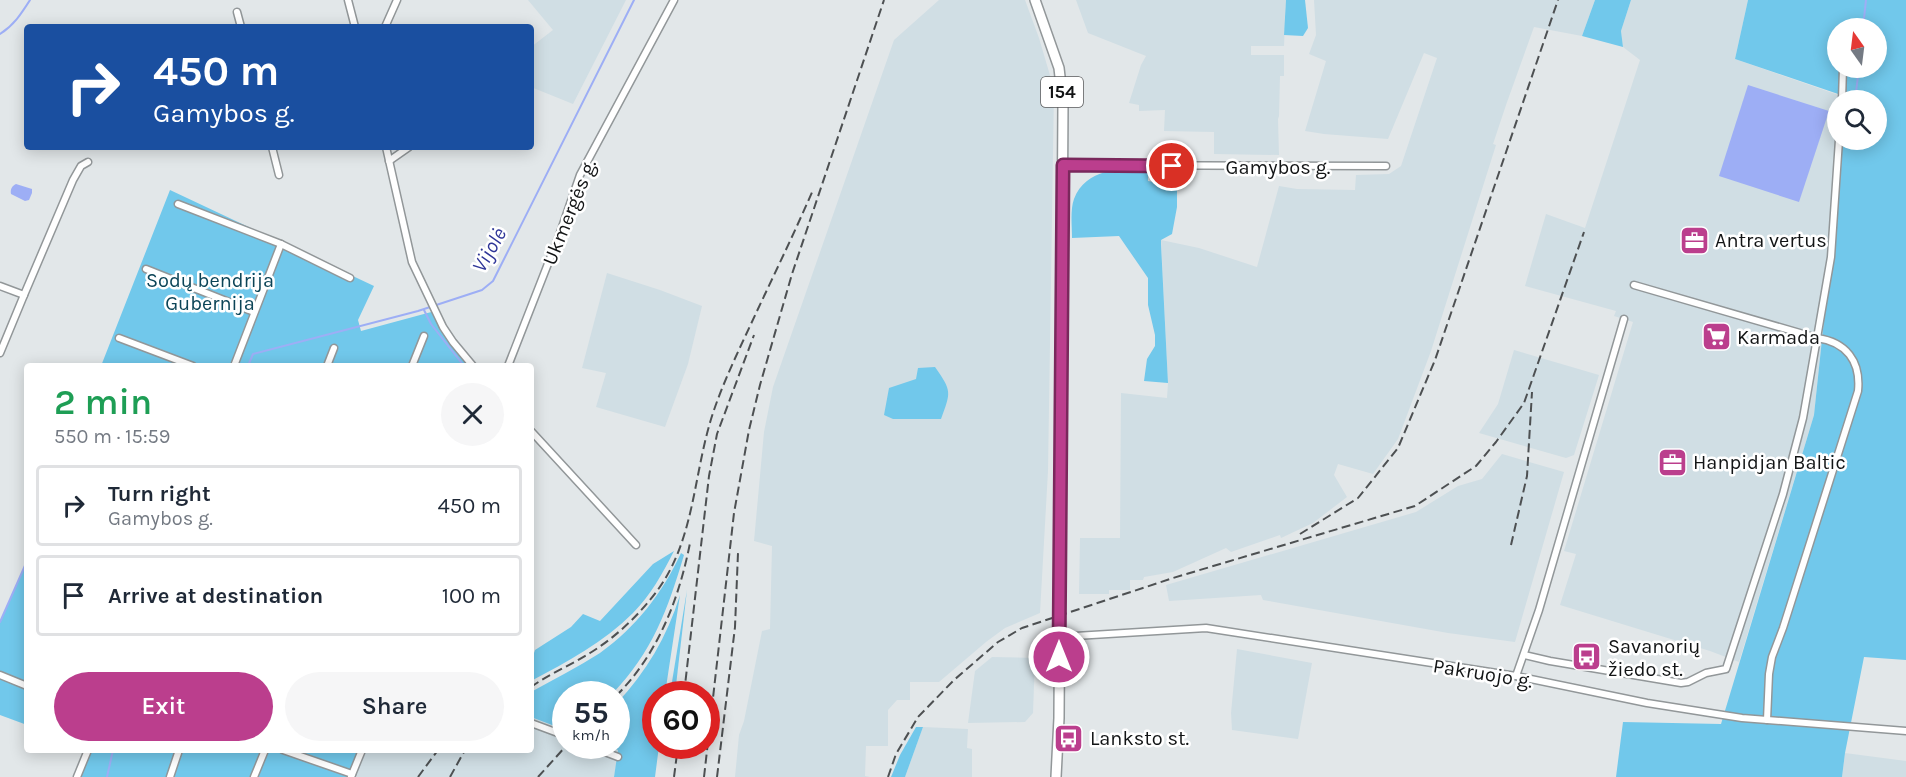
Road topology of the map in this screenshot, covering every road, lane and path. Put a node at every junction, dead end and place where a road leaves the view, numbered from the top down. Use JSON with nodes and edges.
{"nodes":[{"id":1,"x":348,"y":0,"type":"edge"},
{"id":2,"x":397,"y":0,"type":"edge"},
{"id":3,"x":674,"y":0,"type":"edge"},
{"id":4,"x":1035,"y":0,"type":"edge"},
{"id":5,"x":237,"y":12,"type":"dead end"},
{"id":6,"x":240,"y":24,"type":"edge"},
{"id":7,"x":354,"y":24,"type":"edge"},
{"id":8,"x":386,"y":24,"type":"edge"},
{"id":9,"x":273,"y":150,"type":"edge"},
{"id":10,"x":387,"y":150,"type":"edge"},
{"id":11,"x":405,"y":150,"type":"edge"},
{"id":12,"x":1838,"y":150,"type":"edge"},
{"id":13,"x":389,"y":161,"type":"junction"},
{"id":14,"x":88,"y":162,"type":"dead end"},
{"id":15,"x":1063,"y":165,"type":"junction"},
{"id":16,"x":1386,"y":166,"type":"dead end"},
{"id":17,"x":279,"y":175,"type":"dead end"},
{"id":18,"x":178,"y":204,"type":"dead end"},
{"id":19,"x":281,"y":244,"type":"junction"},
{"id":20,"x":146,"y":269,"type":"dead end"},
{"id":21,"x":350,"y":278,"type":"dead end"},
{"id":22,"x":1634,"y":285,"type":"dead end"},
{"id":23,"x":0,"y":286,"type":"edge"},
{"id":24,"x":24,"y":295,"type":"junction"},
{"id":25,"x":254,"y":312,"type":"junction"},
{"id":26,"x":1624,"y":319,"type":"dead end"},
{"id":27,"x":423,"y":336,"type":"dead end"},
{"id":28,"x":119,"y":338,"type":"dead end"},
{"id":29,"x":1817,"y":338,"type":"junction"},
{"id":30,"x":334,"y":348,"type":"dead end"},
{"id":31,"x":0,"y":353,"type":"edge"},
{"id":32,"x":185,"y":363,"type":"edge"},
{"id":33,"x":235,"y":363,"type":"edge"},
{"id":34,"x":328,"y":363,"type":"edge"},
{"id":35,"x":413,"y":363,"type":"edge"},
{"id":36,"x":470,"y":363,"type":"edge"},
{"id":37,"x":509,"y":363,"type":"edge"},
{"id":38,"x":534,"y":434,"type":"edge"},
{"id":39,"x":636,"y":545,"type":"dead end"},
{"id":40,"x":1059,"y":637,"type":"junction"},
{"id":41,"x":1524,"y":654,"type":"junction"},
{"id":42,"x":0,"y":675,"type":"edge"},
{"id":43,"x":1516,"y":676,"type":"junction"},
{"id":44,"x":24,"y":685,"type":"edge"},
{"id":45,"x":1767,"y":720,"type":"junction"},
{"id":46,"x":534,"y":724,"type":"edge"},
{"id":47,"x":552,"y":731,"type":"edge"},
{"id":48,"x":1906,"y":731,"type":"edge"},
{"id":49,"x":87,"y":753,"type":"edge"},
{"id":50,"x":178,"y":753,"type":"edge"},
{"id":51,"x":264,"y":753,"type":"edge"},
{"id":52,"x":291,"y":753,"type":"edge"},
{"id":53,"x":361,"y":753,"type":"edge"},
{"id":54,"x":351,"y":776,"type":"edge"},
{"id":55,"x":77,"y":777,"type":"edge"},
{"id":56,"x":170,"y":777,"type":"edge"},
{"id":57,"x":254,"y":777,"type":"edge"},
{"id":58,"x":1056,"y":777,"type":"edge"}],
"edges":[{"from":1,"to":7,"type":"street"},
{"from":2,"to":8,"type":"street"},
{"from":3,"to":37,"type":"street","name":"Ukmergės g."},
{"from":4,"to":15,"type":"main road","number":"154"},
{"from":5,"to":6,"type":"street"},
{"from":9,"to":17,"type":"street"},
{"from":10,"to":13,"type":"street"},
{"from":11,"to":13,"type":"street"},
{"from":12,"to":29,"type":"street"},
{"from":13,"to":36,"type":"street"},
{"from":14,"to":24,"type":"street"},
{"from":15,"to":16,"type":"street","name":"Gamybos g."},
{"from":15,"to":40,"type":"main road","number":"154"},
{"from":18,"to":19,"type":"street"},
{"from":19,"to":21,"type":"street"},
{"from":19,"to":25,"type":"street"},
{"from":20,"to":25,"type":"street"},
{"from":22,"to":29,"type":"street"},
{"from":23,"to":24,"type":"street"},
{"from":24,"to":31,"type":"street"},
{"from":25,"to":33,"type":"street"},
{"from":26,"to":41,"type":"street"},
{"from":27,"to":35,"type":"street"},
{"from":28,"to":32,"type":"street"},
{"from":29,"to":41,"type":"street"},
{"from":29,"to":45,"type":"street"},
{"from":30,"to":34,"type":"street"},
{"from":38,"to":39,"type":"street"},
{"from":40,"to":43,"type":"street","name":"Pakruojo g."},
{"from":40,"to":58,"type":"main road","number":"154"},
{"from":41,"to":43,"type":"street"},
{"from":42,"to":44,"type":"street"},
{"from":43,"to":45,"type":"street","name":"Pakruojo g."},
{"from":45,"to":48,"type":"street","name":"Pakruojo g."},
{"from":46,"to":47,"type":"street"},
{"from":49,"to":55,"type":"street"},
{"from":50,"to":56,"type":"street"},
{"from":51,"to":57,"type":"street"},
{"from":52,"to":54,"type":"street"},
{"from":53,"to":54,"type":"street"}]}
